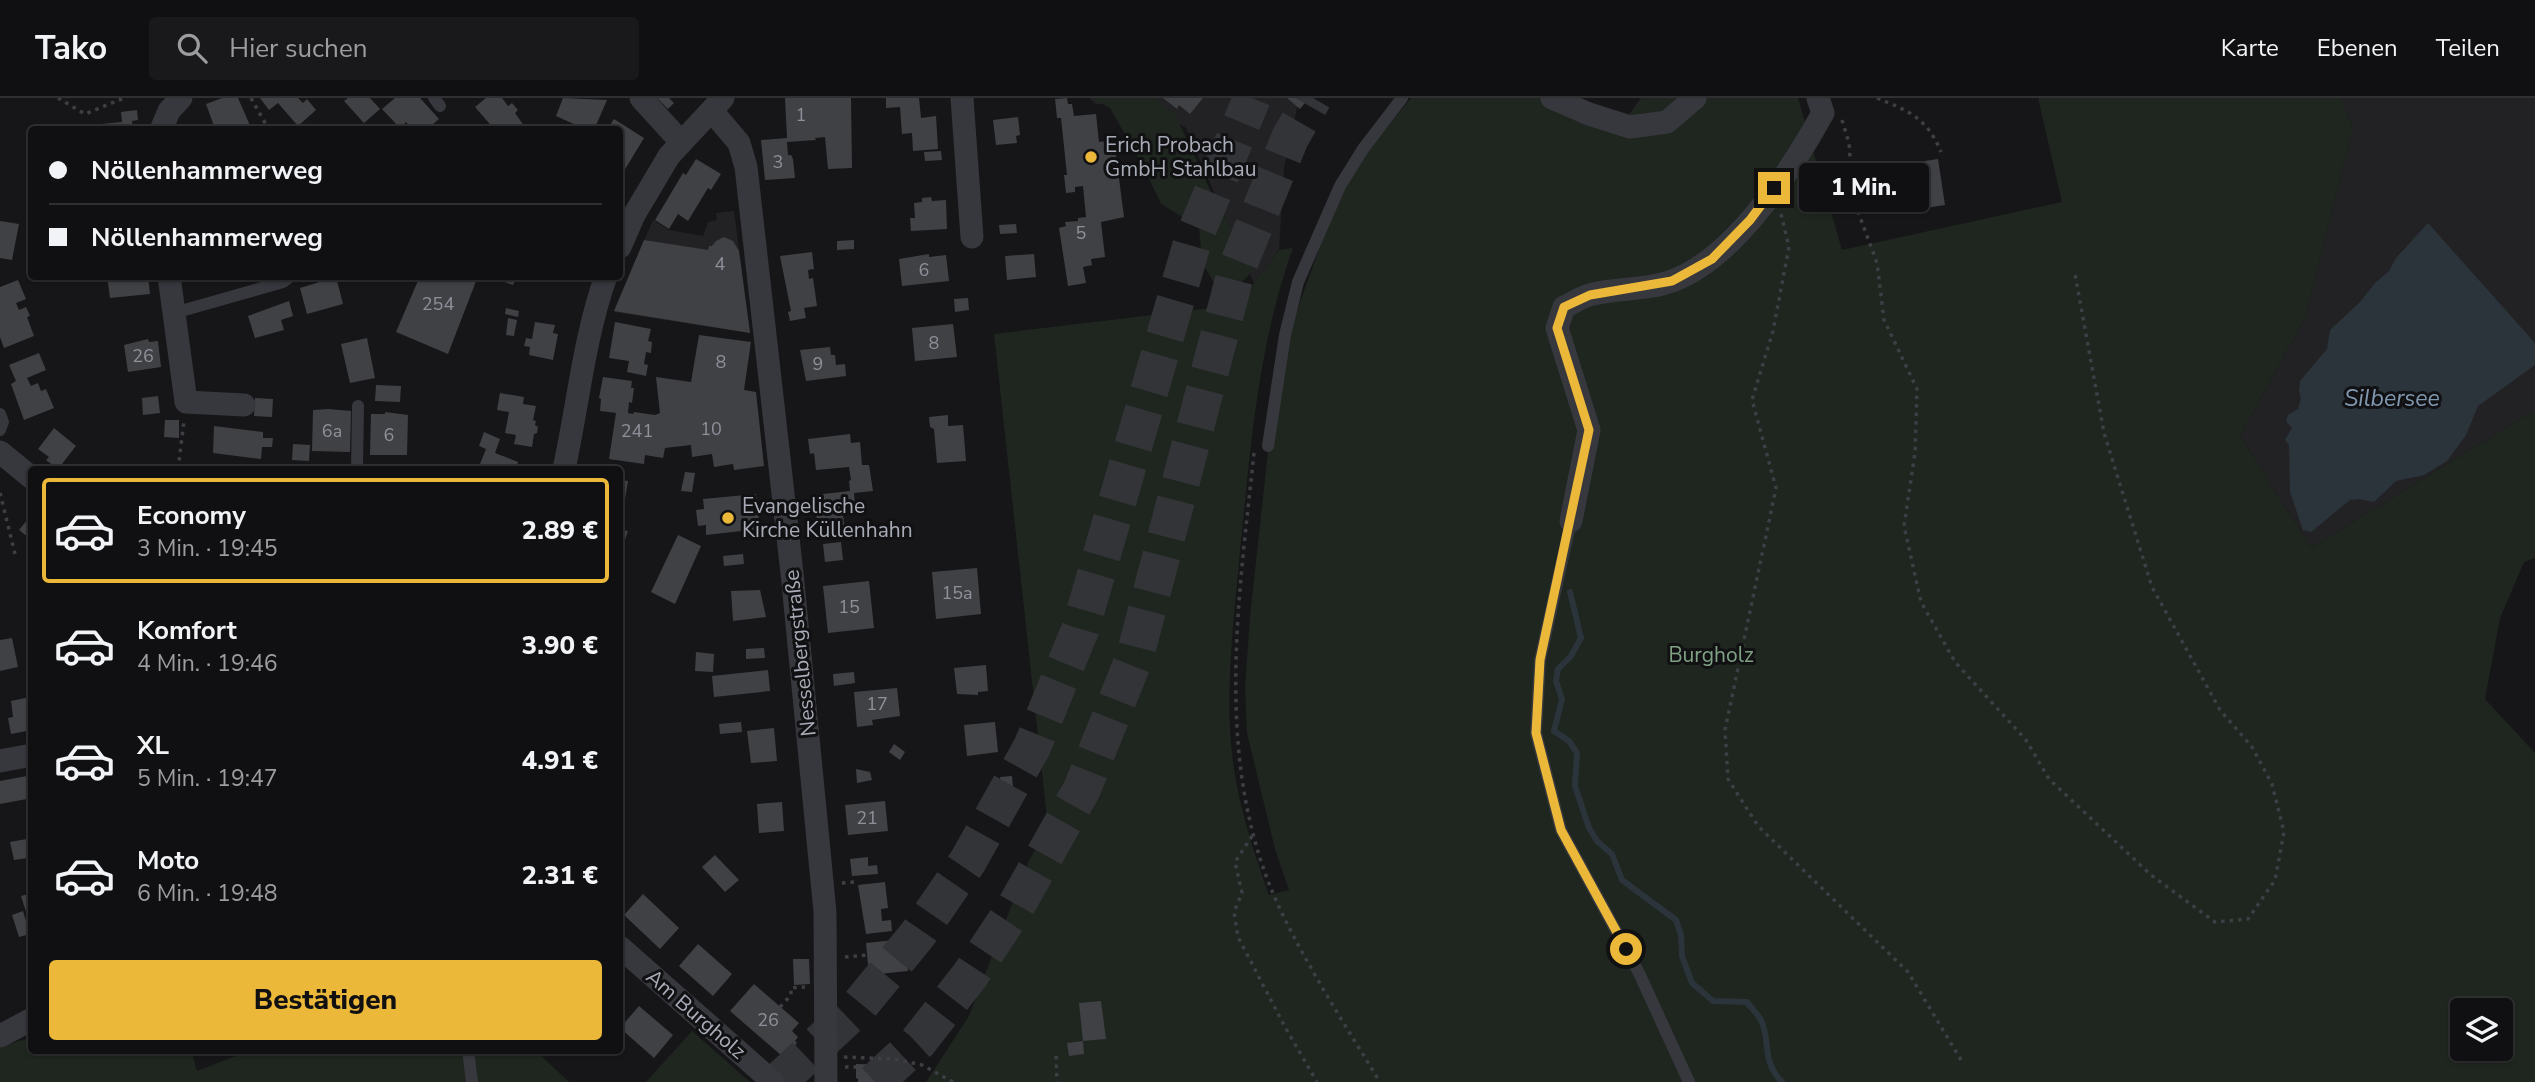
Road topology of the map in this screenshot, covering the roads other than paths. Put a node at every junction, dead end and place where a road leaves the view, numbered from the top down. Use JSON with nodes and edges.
{"nodes":[{"id":1,"x":181,"y":98,"type":"edge"},
{"id":2,"x":641,"y":98,"type":"edge"},
{"id":3,"x":962,"y":98,"type":"edge"},
{"id":4,"x":1402,"y":98,"type":"edge"},
{"id":5,"x":1552,"y":98,"type":"edge"},
{"id":6,"x":1695,"y":98,"type":"edge"},
{"id":7,"x":718,"y":105,"type":"edge"},
{"id":8,"x":1821,"y":105,"type":"edge"},
{"id":9,"x":163,"y":126,"type":"edge"},
{"id":10,"x":681,"y":142,"type":"junction"},
{"id":11,"x":972,"y":237,"type":"dead end"},
{"id":12,"x":623,"y":241,"type":"edge"},
{"id":13,"x":170,"y":280,"type":"edge"},
{"id":14,"x":286,"y":280,"type":"edge"},
{"id":15,"x":605,"y":280,"type":"edge"},
{"id":16,"x":174,"y":313,"type":"junction"},
{"id":17,"x":244,"y":405,"type":"dead end"},
{"id":18,"x":358,"y":406,"type":"dead end"},
{"id":19,"x":0,"y":414,"type":"edge"},
{"id":20,"x":0,"y":430,"type":"edge"},
{"id":21,"x":1261,"y":447,"type":"road end"},
{"id":22,"x":0,"y":452,"type":"edge"},
{"id":23,"x":357,"y":466,"type":"edge"},
{"id":24,"x":565,"y":466,"type":"edge"},
{"id":25,"x":28,"y":475,"type":"edge"},
{"id":26,"x":1571,"y":521,"type":"joint"},
{"id":27,"x":28,"y":756,"type":"edge"},
{"id":28,"x":0,"y":761,"type":"edge"},
{"id":29,"x":623,"y":950,"type":"edge"},
{"id":30,"x":28,"y":1022,"type":"edge"},
{"id":31,"x":0,"y":1036,"type":"edge"},
{"id":32,"x":468,"y":1054,"type":"edge"},
{"id":33,"x":472,"y":1082,"type":"edge"},
{"id":34,"x":773,"y":1082,"type":"edge"},
{"id":35,"x":826,"y":1082,"type":"edge"},
{"id":36,"x":1689,"y":1082,"type":"edge"}],
"edges":[{"from":1,"to":9,"type":"street"},
{"from":2,"to":10,"type":"street"},
{"from":3,"to":11,"type":"street"},
{"from":4,"to":21,"type":"lane"},
{"from":5,"to":6,"type":"street"},
{"from":7,"to":10,"type":"street"},
{"from":7,"to":35,"type":"street","name":"Nesselbergstraße"},
{"from":8,"to":26,"type":"street"},
{"from":10,"to":12,"type":"street"},
{"from":13,"to":16,"type":"street"},
{"from":14,"to":16,"type":"lane"},
{"from":15,"to":24,"type":"street"},
{"from":16,"to":17,"type":"street"},
{"from":18,"to":23,"type":"lane"},
{"from":19,"to":20,"type":"lane"},
{"from":22,"to":25,"type":"street"},
{"from":26,"to":36,"type":"lane"},
{"from":27,"to":28,"type":"street"},
{"from":29,"to":34,"type":"street","name":"Am Burgholz"},
{"from":30,"to":31,"type":"street"},
{"from":32,"to":33,"type":"lane"}]}
